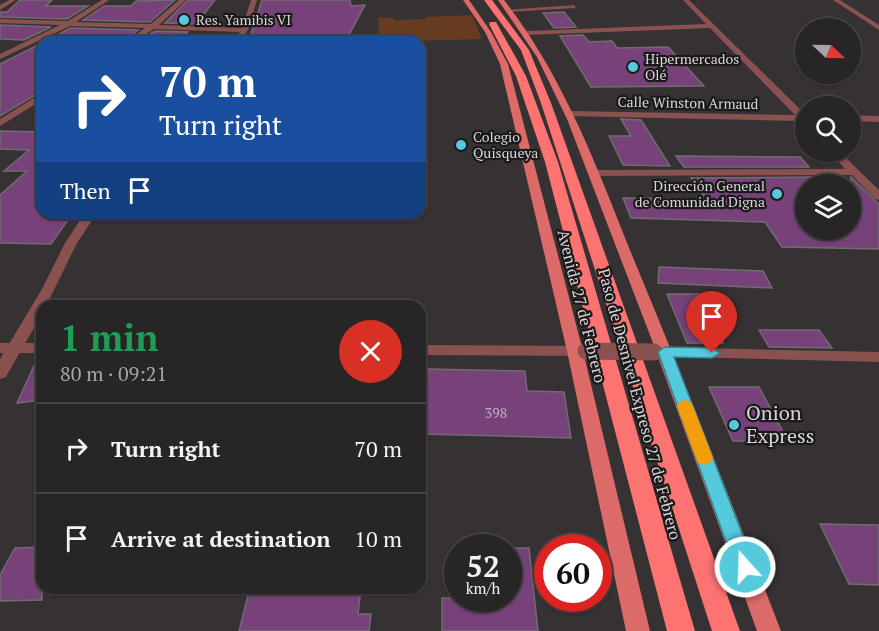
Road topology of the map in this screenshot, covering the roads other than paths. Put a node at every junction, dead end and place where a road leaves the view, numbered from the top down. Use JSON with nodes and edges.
{"nodes":[{"id":1,"x":13,"y":0,"type":"edge"},
{"id":2,"x":106,"y":0,"type":"edge"},
{"id":3,"x":183,"y":0,"type":"edge"},
{"id":4,"x":254,"y":0,"type":"edge"},
{"id":5,"x":466,"y":0,"type":"edge"},
{"id":6,"x":477,"y":0,"type":"edge"},
{"id":7,"x":489,"y":0,"type":"edge"},
{"id":8,"x":686,"y":0,"type":"edge"},
{"id":9,"x":836,"y":0,"type":"edge"},
{"id":10,"x":505,"y":5,"type":"edge"},
{"id":11,"x":574,"y":7,"type":"dead end"},
{"id":12,"x":0,"y":8,"type":"edge"},
{"id":13,"x":0,"y":21,"type":"edge"},
{"id":14,"x":70,"y":22,"type":"junction"},
{"id":15,"x":154,"y":26,"type":"junction"},
{"id":16,"x":710,"y":26,"type":"junction"},
{"id":17,"x":879,"y":28,"type":"edge"},
{"id":18,"x":246,"y":30,"type":"junction"},
{"id":19,"x":525,"y":30,"type":"junction"},
{"id":20,"x":488,"y":32,"type":"junction"},
{"id":21,"x":42,"y":36,"type":"edge"},
{"id":22,"x":138,"y":36,"type":"edge"},
{"id":23,"x":240,"y":36,"type":"edge"},
{"id":24,"x":36,"y":39,"type":"edge"},
{"id":25,"x":0,"y":57,"type":"edge"},
{"id":26,"x":545,"y":61,"type":"junction"},
{"id":27,"x":504,"y":64,"type":"junction"},
{"id":28,"x":36,"y":100,"type":"edge"},
{"id":29,"x":546,"y":103,"type":"junction"},
{"id":30,"x":531,"y":105,"type":"junction"},
{"id":31,"x":795,"y":110,"type":"edge"},
{"id":32,"x":570,"y":114,"type":"junction"},
{"id":33,"x":861,"y":118,"type":"edge"},
{"id":34,"x":795,"y":119,"type":"edge"},
{"id":35,"x":879,"y":119,"type":"edge"},
{"id":36,"x":0,"y":123,"type":"edge"},
{"id":37,"x":844,"y":162,"type":"edge"},
{"id":38,"x":855,"y":172,"type":"junction"},
{"id":39,"x":594,"y":173,"type":"junction"},
{"id":40,"x":567,"y":189,"type":"junction"},
{"id":41,"x":879,"y":197,"type":"edge"},
{"id":42,"x":87,"y":219,"type":"edge"},
{"id":43,"x":36,"y":300,"type":"edge"},
{"id":44,"x":36,"y":300,"type":"edge"},
{"id":45,"x":6,"y":348,"type":"edge"},
{"id":46,"x":36,"y":348,"type":"edge"},
{"id":47,"x":426,"y":350,"type":"edge"},
{"id":48,"x":580,"y":351,"type":"junction"},
{"id":49,"x":659,"y":352,"type":"junction"},
{"id":50,"x":879,"y":357,"type":"edge"},
{"id":51,"x":0,"y":373,"type":"edge"},
{"id":52,"x":638,"y":631,"type":"edge"},
{"id":53,"x":681,"y":631,"type":"edge"},
{"id":54,"x":726,"y":631,"type":"edge"},
{"id":55,"x":769,"y":631,"type":"edge"}],
"edges":[{"from":1,"to":12,"type":"street"},
{"from":2,"to":14,"type":"street"},
{"from":3,"to":15,"type":"street"},
{"from":4,"to":18,"type":"street"},
{"from":5,"to":20,"type":"main road","name":"Avenida 27 de Febrero"},
{"from":6,"to":20,"type":"highway"},
{"from":6,"to":30,"type":"highway"},
{"from":7,"to":19,"type":"highway"},
{"from":7,"to":29,"type":"highway"},
{"from":8,"to":16,"type":"street"},
{"from":9,"to":17,"type":"street"},
{"from":10,"to":11,"type":"street"},
{"from":10,"to":19,"type":"main road"},
{"from":13,"to":14,"type":"street"},
{"from":14,"to":15,"type":"street"},
{"from":14,"to":21,"type":"street"},
{"from":15,"to":18,"type":"street"},
{"from":15,"to":22,"type":"street"},
{"from":16,"to":19,"type":"street"},
{"from":16,"to":31,"type":"street"},
{"from":18,"to":23,"type":"street"},
{"from":19,"to":26,"type":"main road"},
{"from":20,"to":27,"type":"main road","name":"Avenida 27 de Febrero"},
{"from":24,"to":25,"type":"street"},
{"from":26,"to":29,"type":"highway"},
{"from":26,"to":32,"type":"main road"},
{"from":27,"to":30,"type":"highway"},
{"from":27,"to":48,"type":"main road","name":"Avenida 27 de Febrero"},
{"from":28,"to":36,"type":"street"},
{"from":29,"to":40,"type":"highway"},
{"from":30,"to":40,"type":"highway"},
{"from":32,"to":34,"type":"street","name":"Calle Winston Armaud"},
{"from":32,"to":39,"type":"main road"},
{"from":33,"to":35,"type":"street"},
{"from":37,"to":38,"type":"street"},
{"from":38,"to":39,"type":"street"},
{"from":38,"to":41,"type":"street"},
{"from":39,"to":49,"type":"main road"},
{"from":40,"to":53,"type":"highway","name":"Paso de Desnivel Expreso 27 de Febrero"},
{"from":40,"to":54,"type":"highway","name":"Paso de Desnivel Expreso 27 de Febrero"},
{"from":42,"to":44,"type":"street"},
{"from":43,"to":45,"type":"street"},
{"from":45,"to":46,"type":"street"},
{"from":45,"to":51,"type":"street"},
{"from":47,"to":48,"type":"street"},
{"from":48,"to":49,"type":"street","bridge":true},
{"from":48,"to":52,"type":"main road","name":"Avenida 27 de Febrero"},
{"from":49,"to":50,"type":"street"},
{"from":49,"to":55,"type":"main road"}]}
